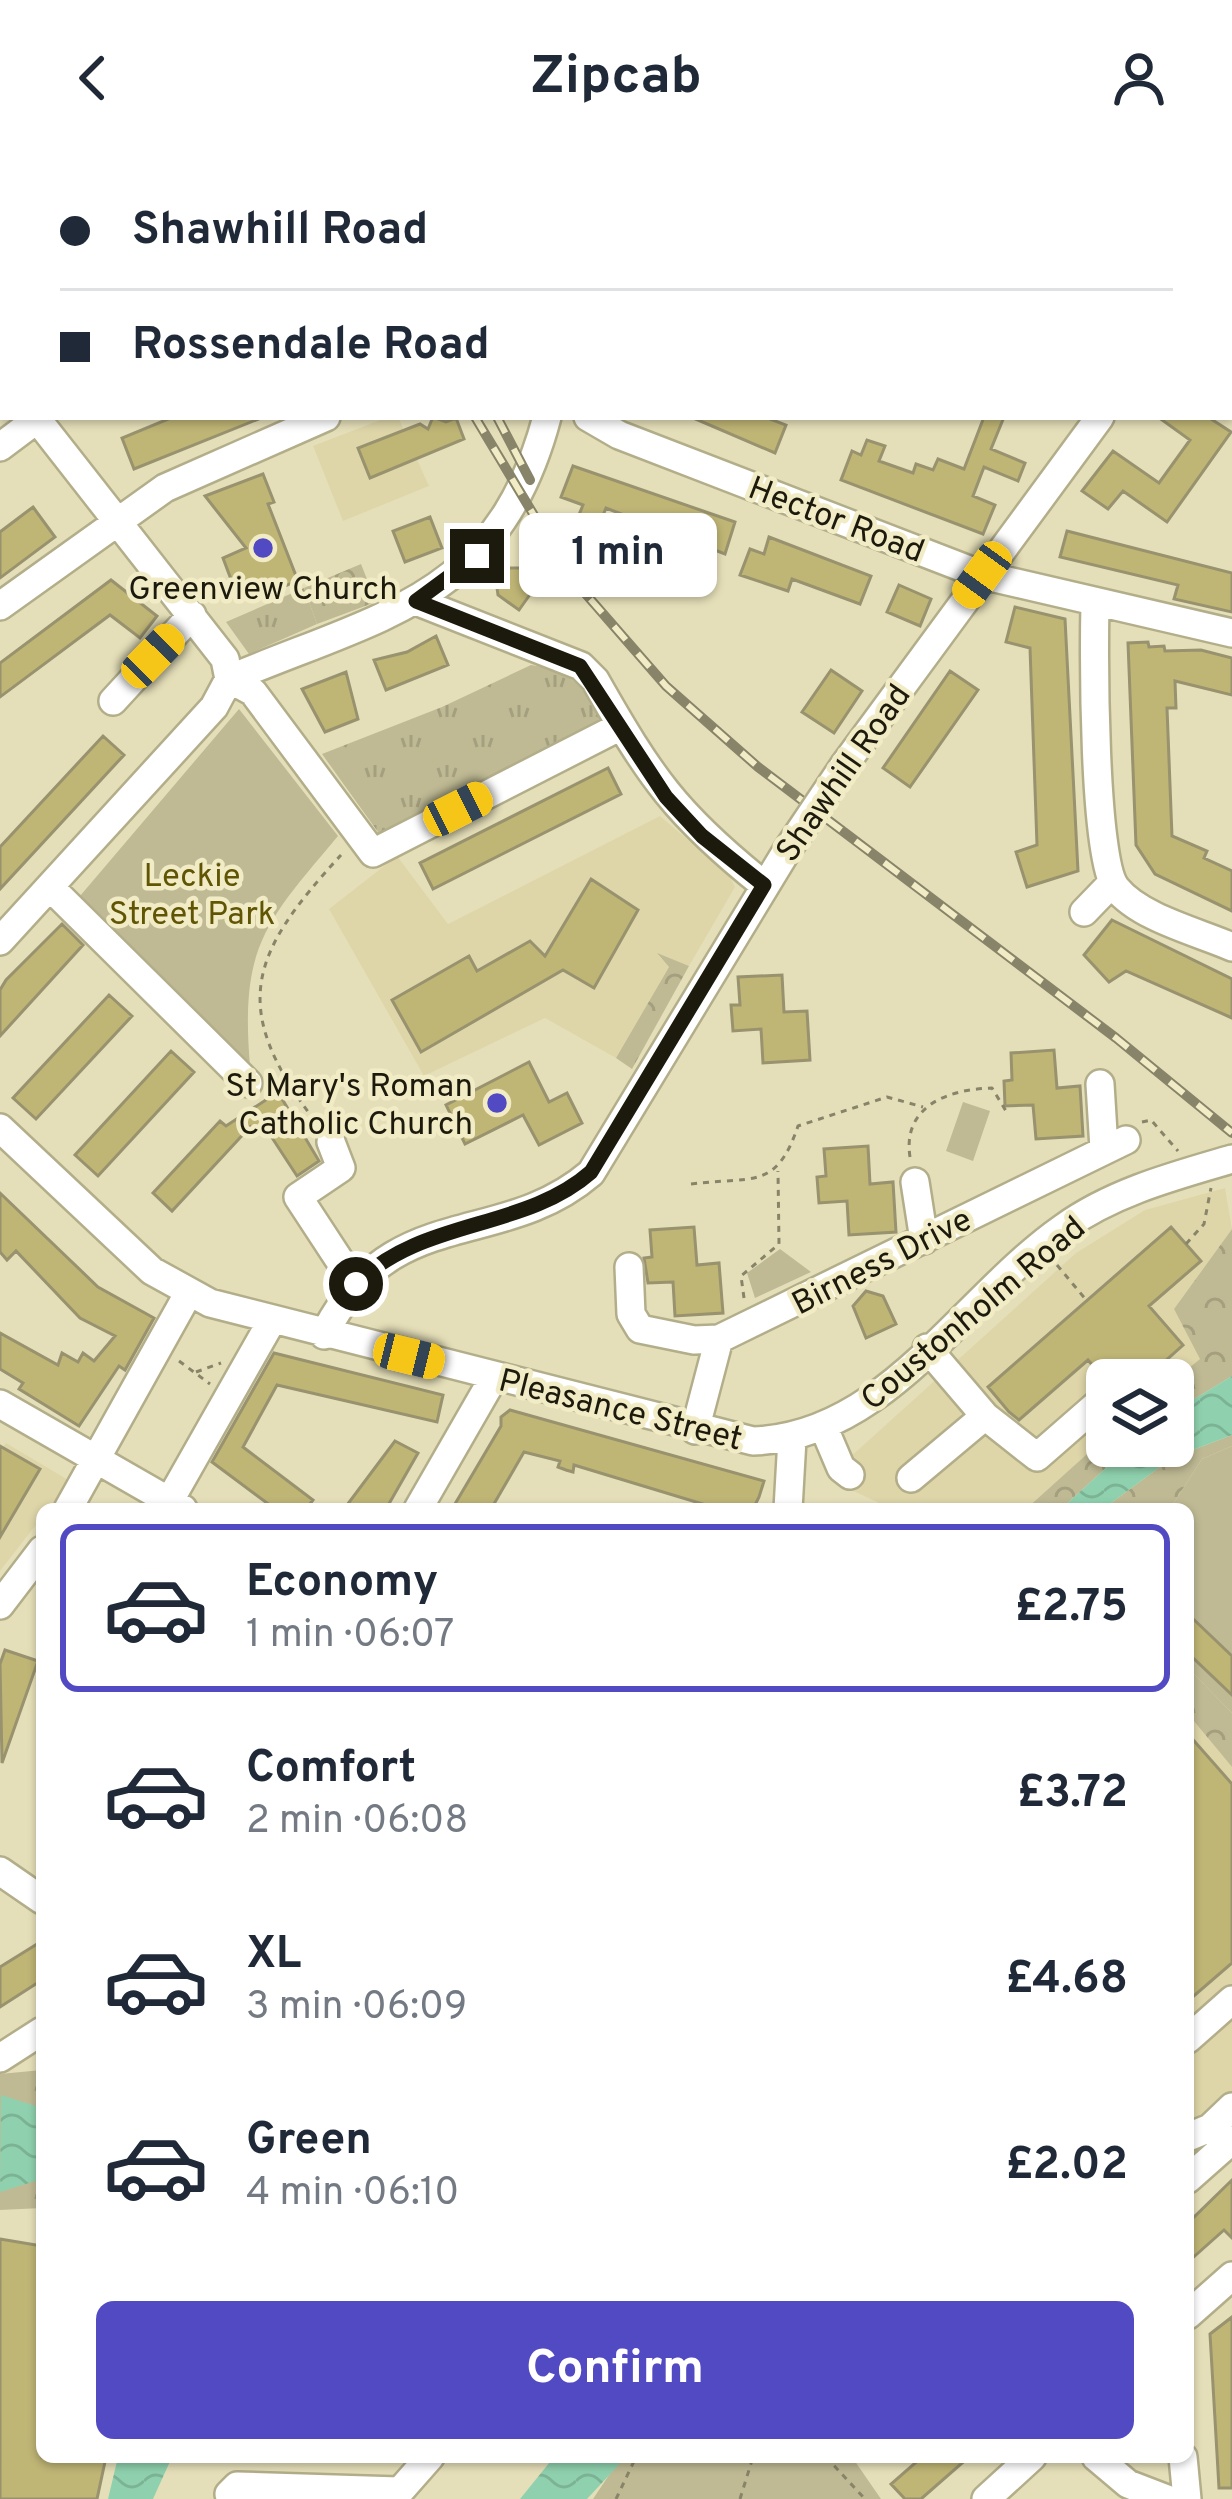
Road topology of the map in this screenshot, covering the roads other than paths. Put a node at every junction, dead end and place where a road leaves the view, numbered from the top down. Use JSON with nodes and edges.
{"nodes":[{"id":1,"x":35,"y":420,"type":"edge"},
{"id":2,"x":40,"y":420,"type":"edge"},
{"id":3,"x":546,"y":420,"type":"edge"},
{"id":4,"x":593,"y":420,"type":"edge"},
{"id":5,"x":1097,"y":420,"type":"edge"},
{"id":6,"x":286,"y":424,"type":"edge"},
{"id":7,"x":0,"y":447,"type":"edge"},
{"id":8,"x":119,"y":517,"type":"junction"},
{"id":9,"x":970,"y":569,"type":"junction"},
{"id":10,"x":416,"y":601,"type":"junction"},
{"id":11,"x":1094,"y":602,"type":"junction"},
{"id":12,"x":0,"y":606,"type":"edge"},
{"id":13,"x":192,"y":615,"type":"junction"},
{"id":14,"x":1232,"y":633,"type":"edge"},
{"id":15,"x":230,"y":679,"type":"junction"},
{"id":16,"x":113,"y":701,"type":"dead end"},
{"id":17,"x":621,"y":726,"type":"junction"},
{"id":18,"x":1112,"y":883,"type":"junction"},
{"id":19,"x":764,"y":885,"type":"junction"},
{"id":20,"x":52,"y":890,"type":"junction"},
{"id":21,"x":1084,"y":912,"type":"dead end"},
{"id":22,"x":0,"y":941,"type":"edge"},
{"id":23,"x":1232,"y":947,"type":"edge"},
{"id":24,"x":248,"y":1083,"type":"dead end"},
{"id":25,"x":1100,"y":1084,"type":"dead end"},
{"id":26,"x":0,"y":1128,"type":"edge"},
{"id":27,"x":331,"y":1142,"type":"road end"},
{"id":28,"x":1221,"y":1163,"type":"edge"},
{"id":29,"x":915,"y":1182,"type":"road end"},
{"id":30,"x":924,"y":1240,"type":"junction"},
{"id":31,"x":629,"y":1267,"type":"dead end"},
{"id":32,"x":356,"y":1284,"type":"junction"},
{"id":33,"x":188,"y":1294,"type":"junction"},
{"id":34,"x":271,"y":1322,"type":"junction"},
{"id":35,"x":324,"y":1335,"type":"junction"},
{"id":36,"x":719,"y":1339,"type":"junction"},
{"id":37,"x":928,"y":1348,"type":"junction"},
{"id":38,"x":494,"y":1378,"type":"junction"},
{"id":39,"x":0,"y":1403,"type":"edge"},
{"id":40,"x":1086,"y":1414,"type":"edge"},
{"id":41,"x":985,"y":1415,"type":"junction"},
{"id":42,"x":835,"y":1422,"type":"junction"},
{"id":43,"x":695,"y":1430,"type":"junction"},
{"id":44,"x":792,"y":1438,"type":"junction"},
{"id":45,"x":94,"y":1457,"type":"junction"},
{"id":46,"x":850,"y":1475,"type":"dead end"},
{"id":47,"x":911,"y":1478,"type":"dead end"},
{"id":48,"x":71,"y":1503,"type":"edge"},
{"id":49,"x":174,"y":1503,"type":"edge"},
{"id":50,"x":178,"y":1503,"type":"edge"},
{"id":51,"x":421,"y":1503,"type":"edge"},
{"id":52,"x":789,"y":1503,"type":"edge"},
{"id":53,"x":36,"y":1558,"type":"edge"},
{"id":54,"x":0,"y":1605,"type":"edge"},
{"id":55,"x":12,"y":1871,"type":"edge"},
{"id":56,"x":36,"y":1894,"type":"edge"},
{"id":57,"x":1232,"y":2000,"type":"edge"},
{"id":58,"x":1194,"y":2034,"type":"edge"},
{"id":59,"x":36,"y":2036,"type":"edge"},
{"id":60,"x":0,"y":2058,"type":"edge"},
{"id":61,"x":1232,"y":2108,"type":"edge"},
{"id":62,"x":1194,"y":2135,"type":"edge"},
{"id":63,"x":1232,"y":2140,"type":"edge"},
{"id":64,"x":1194,"y":2174,"type":"edge"},
{"id":65,"x":1232,"y":2276,"type":"edge"},
{"id":66,"x":1194,"y":2310,"type":"edge"},
{"id":67,"x":425,"y":2463,"type":"edge"},
{"id":68,"x":1027,"y":2463,"type":"edge"},
{"id":69,"x":1103,"y":2463,"type":"edge"},
{"id":70,"x":1183,"y":2463,"type":"edge"},
{"id":71,"x":396,"y":2495,"type":"edge"},
{"id":72,"x":991,"y":2497,"type":"edge"},
{"id":73,"x":233,"y":2499,"type":"edge"},
{"id":74,"x":1167,"y":2499,"type":"edge"},
{"id":75,"x":1186,"y":2499,"type":"edge"}],
"edges":[{"from":1,"to":7,"type":"street"},
{"from":2,"to":8,"type":"street"},
{"from":3,"to":10,"type":"street"},
{"from":4,"to":9,"type":"street","name":"Hector Road"},
{"from":5,"to":9,"type":"street","name":"Shawhill Road"},
{"from":6,"to":8,"type":"street"},
{"from":8,"to":12,"type":"street"},
{"from":8,"to":13,"type":"street"},
{"from":9,"to":11,"type":"street","name":"Hector Road"},
{"from":9,"to":19,"type":"street","name":"Shawhill Road","bridge":true},
{"from":10,"to":15,"type":"street"},
{"from":10,"to":17,"type":"street"},
{"from":11,"to":14,"type":"street","name":"Hector Road"},
{"from":11,"to":18,"type":"street"},
{"from":13,"to":15,"type":"street"},
{"from":13,"to":16,"type":"street"},
{"from":15,"to":17,"type":"street"},
{"from":15,"to":20,"type":"street"},
{"from":17,"to":19,"type":"street"},
{"from":18,"to":21,"type":"street"},
{"from":18,"to":23,"type":"street"},
{"from":19,"to":32,"type":"street","name":"Shawhill Road"},
{"from":20,"to":22,"type":"street"},
{"from":20,"to":24,"type":"street"},
{"from":25,"to":30,"type":"street","name":"Birness Drive"},
{"from":26,"to":33,"type":"street","name":"Pleasance Street"},
{"from":27,"to":32,"type":"street"},
{"from":28,"to":37,"type":"street","name":"Coustonholm Road"},
{"from":29,"to":30,"type":"street"},
{"from":30,"to":36,"type":"street","name":"Birness Drive"},
{"from":31,"to":36,"type":"street"},
{"from":32,"to":35,"type":"street","name":"Shawhill Road"},
{"from":33,"to":34,"type":"street","name":"Pleasance Street"},
{"from":33,"to":45,"type":"street"},
{"from":34,"to":35,"type":"street","name":"Pleasance Street"},
{"from":34,"to":50,"type":"street"},
{"from":35,"to":38,"type":"street","name":"Pleasance Street"},
{"from":36,"to":43,"type":"street"},
{"from":37,"to":41,"type":"street"},
{"from":37,"to":42,"type":"street","name":"Coustonholm Road"},
{"from":38,"to":43,"type":"street","name":"Pleasance Street"},
{"from":38,"to":51,"type":"street"},
{"from":39,"to":45,"type":"street"},
{"from":40,"to":41,"type":"street"},
{"from":41,"to":47,"type":"street"},
{"from":42,"to":44,"type":"street","name":"Pleasance Street"},
{"from":42,"to":46,"type":"street"},
{"from":43,"to":44,"type":"street","name":"Pleasance Street"},
{"from":44,"to":52,"type":"street"},
{"from":45,"to":48,"type":"street"},
{"from":45,"to":49,"type":"street"},
{"from":53,"to":54,"type":"street"},
{"from":55,"to":56,"type":"street"},
{"from":57,"to":58,"type":"street"},
{"from":59,"to":60,"type":"street"},
{"from":61,"to":62,"type":"street"},
{"from":63,"to":64,"type":"street"},
{"from":65,"to":66,"type":"street"},
{"from":67,"to":71,"type":"street"},
{"from":68,"to":72,"type":"street"},
{"from":69,"to":74,"type":"street"},
{"from":70,"to":75,"type":"street"},
{"from":71,"to":73,"type":"street"}]}
